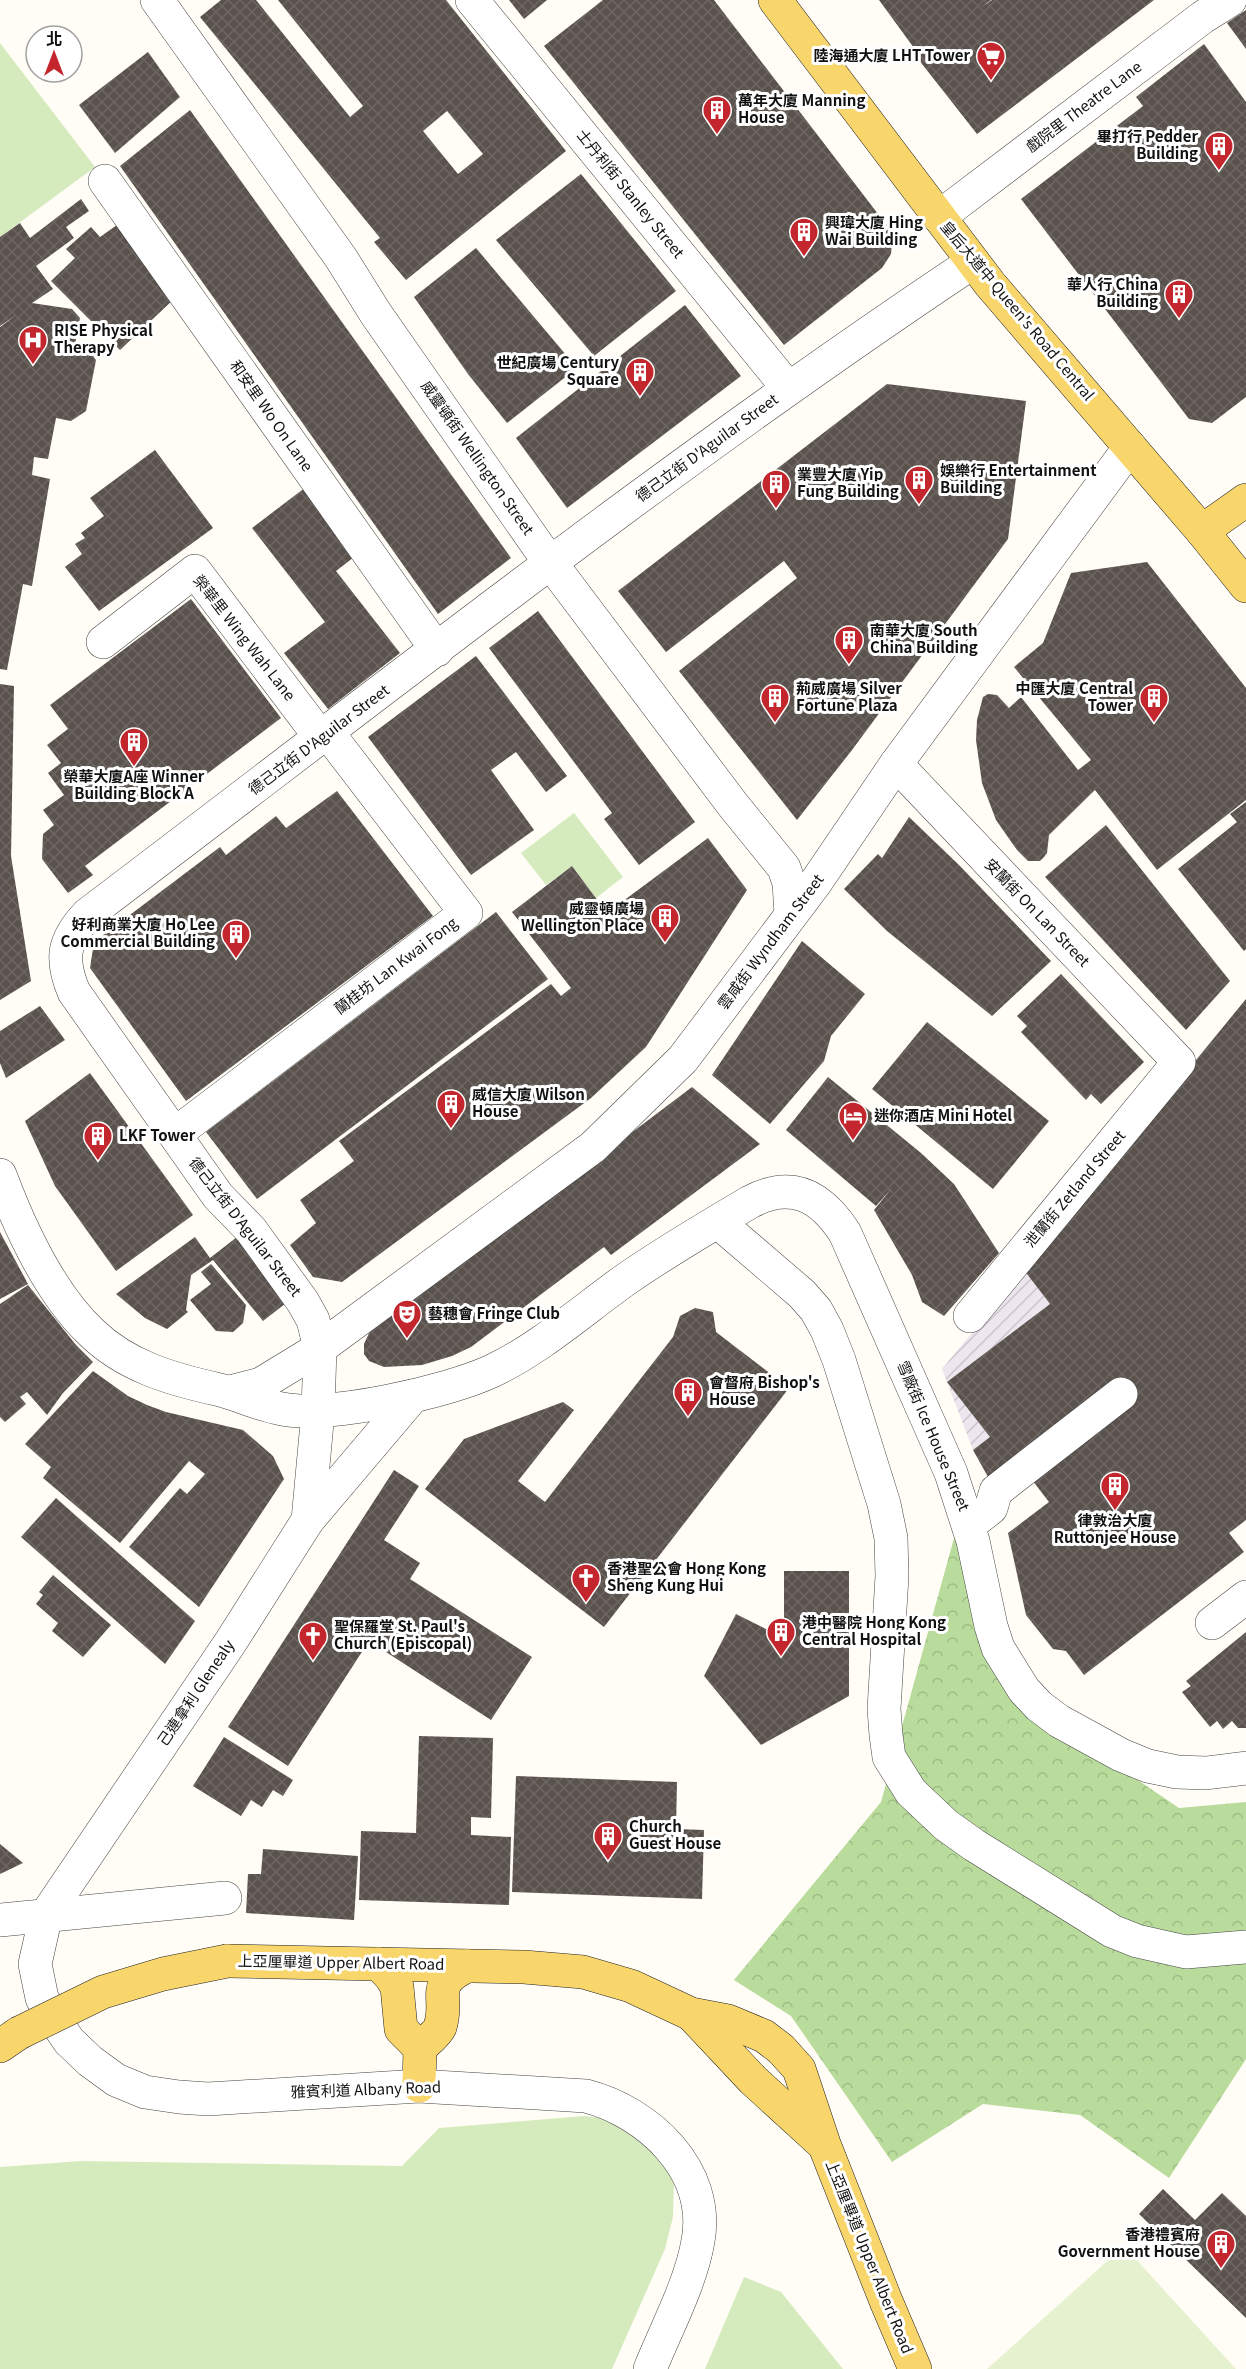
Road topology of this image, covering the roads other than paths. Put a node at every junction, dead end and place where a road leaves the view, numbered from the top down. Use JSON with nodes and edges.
{"nodes":[{"id":1,"x":157,"y":0,"type":"edge"},
{"id":2,"x":472,"y":0,"type":"edge"},
{"id":3,"x":775,"y":0,"type":"edge"},
{"id":4,"x":1230,"y":0,"type":"edge"},
{"id":5,"x":105,"y":181,"type":"dead end"},
{"id":6,"x":939,"y":217,"type":"junction"},
{"id":7,"x":973,"y":262,"type":"junction"},
{"id":8,"x":788,"y":388,"type":"junction"},
{"id":9,"x":1130,"y":447,"type":"junction"},
{"id":10,"x":1246,"y":500,"type":"edge"},
{"id":11,"x":1202,"y":531,"type":"junction"},
{"id":12,"x":551,"y":564,"type":"junction"},
{"id":13,"x":1246,"y":586,"type":"edge"},
{"id":14,"x":103,"y":642,"type":"dead end"},
{"id":15,"x":437,"y":650,"type":"junction"},
{"id":16,"x":324,"y":736,"type":"junction"},
{"id":17,"x":896,"y":764,"type":"junction"},
{"id":18,"x":791,"y":914,"type":"junction"},
{"id":19,"x":1179,"y":1062,"type":"joint"},
{"id":20,"x":175,"y":1134,"type":"junction"},
{"id":21,"x":0,"y":1175,"type":"edge"},
{"id":22,"x":717,"y":1222,"type":"junction"},
{"id":23,"x":970,"y":1316,"type":"dead end"},
{"id":24,"x":320,"y":1348,"type":"junction"},
{"id":25,"x":230,"y":1392,"type":"junction"},
{"id":26,"x":1120,"y":1394,"type":"dead end"},
{"id":27,"x":413,"y":1396,"type":"junction"},
{"id":28,"x":318,"y":1412,"type":"junction"},
{"id":29,"x":308,"y":1520,"type":"junction"},
{"id":30,"x":969,"y":1525,"type":"junction"},
{"id":31,"x":1246,"y":1597,"type":"edge"},
{"id":32,"x":1212,"y":1623,"type":"dead end"},
{"id":33,"x":1246,"y":1768,"type":"edge"},
{"id":34,"x":225,"y":1898,"type":"dead end"},
{"id":35,"x":46,"y":1915,"type":"junction"},
{"id":36,"x":0,"y":1920,"type":"edge"},
{"id":37,"x":1246,"y":1947,"type":"edge"},
{"id":38,"x":379,"y":1964,"type":"junction"},
{"id":39,"x":467,"y":1966,"type":"junction"},
{"id":40,"x":9,"y":2040,"type":"edge"},
{"id":41,"x":420,"y":2048,"type":"junction"},
{"id":42,"x":419,"y":2086,"type":"junction"},
{"id":43,"x":650,"y":2369,"type":"edge"},
{"id":44,"x":915,"y":2369,"type":"edge"}],
"edges":[{"from":1,"to":12,"type":"street","name":"威靈頓街 Wellington Street"},
{"from":2,"to":8,"type":"street","name":"士丹利街 Stanley Street"},
{"from":3,"to":6,"type":"main road","name":"皇后大道中 Queen's Road Central"},
{"from":4,"to":6,"type":"street","name":"戲院里 Theatre Lane"},
{"from":5,"to":15,"type":"street","name":"和安里 Wo On Lane"},
{"from":6,"to":7,"type":"main road","name":"皇后大道中 Queen's Road Central"},
{"from":7,"to":8,"type":"street","name":"德己立街 D'Aguilar Street"},
{"from":7,"to":9,"type":"main road","name":"皇后大道中 Queen's Road Central"},
{"from":8,"to":12,"type":"street","name":"德己立街 D'Aguilar Street"},
{"from":9,"to":11,"type":"main road","name":"皇后大道中 Queen's Road Central"},
{"from":9,"to":17,"type":"street","name":"雲咸街 Wyndham Street"},
{"from":10,"to":11,"type":"main road"},
{"from":11,"to":13,"type":"main road","name":"皇后大道中 Queen's Road Central"},
{"from":12,"to":15,"type":"street","name":"德己立街 D'Aguilar Street"},
{"from":12,"to":18,"type":"street","name":"威靈頓街 Wellington Street"},
{"from":14,"to":16,"type":"street","name":"榮華里 Wing Wah Lane"},
{"from":15,"to":16,"type":"street","name":"德己立街 D'Aguilar Street"},
{"from":16,"to":20,"type":"street","name":"德己立街 D'Aguilar Street"},
{"from":16,"to":20,"type":"street","name":"蘭桂坊 Lan Kwai Fong"},
{"from":17,"to":18,"type":"street","name":"雲咸街 Wyndham Street"},
{"from":17,"to":19,"type":"street","name":"安蘭街 On Lan Street"},
{"from":18,"to":24,"type":"street","name":"雲咸街 Wyndham Street"},
{"from":19,"to":23,"type":"street","name":"泄蘭街 Zetland Street"},
{"from":20,"to":24,"type":"street","name":"德己立街 D'Aguilar Street"},
{"from":21,"to":25,"type":"street","name":"雲咸街 Wyndham Street"},
{"from":22,"to":27,"type":"street","name":"雪廠街 Ice House Street"},
{"from":22,"to":30,"type":"street","name":"雪廠街 Ice House Street"},
{"from":22,"to":37,"type":"street"},
{"from":24,"to":25,"type":"street","name":"雲咸街 Wyndham Street"},
{"from":24,"to":28,"type":"street"},
{"from":25,"to":28,"type":"street","name":"雲咸街 Wyndham Street"},
{"from":26,"to":30,"type":"street"},
{"from":27,"to":28,"type":"street","name":"雲咸街 Wyndham Street"},
{"from":27,"to":29,"type":"street"},
{"from":28,"to":29,"type":"street","name":"己連拿利 Glenealy"},
{"from":29,"to":35,"type":"street","name":"己連拿利 Glenealy"},
{"from":30,"to":33,"type":"street","name":"雪廠街 Ice House Street"},
{"from":31,"to":32,"type":"street"},
{"from":34,"to":35,"type":"street"},
{"from":35,"to":36,"type":"street"},
{"from":35,"to":42,"type":"street","name":"雅賓利道 Albany Road"},
{"from":38,"to":39,"type":"main road","name":"上亞厘畢道 Upper Albert Road"},
{"from":38,"to":40,"type":"main road","name":"上亞厘畢道 Upper Albert Road","bridge":true},
{"from":38,"to":41,"type":"main road"},
{"from":39,"to":41,"type":"main road"},
{"from":39,"to":44,"type":"main road","name":"上亞厘畢道 Upper Albert Road"},
{"from":41,"to":42,"type":"main road"},
{"from":42,"to":43,"type":"street","name":"雅賓利道 Albany Road"}]}
